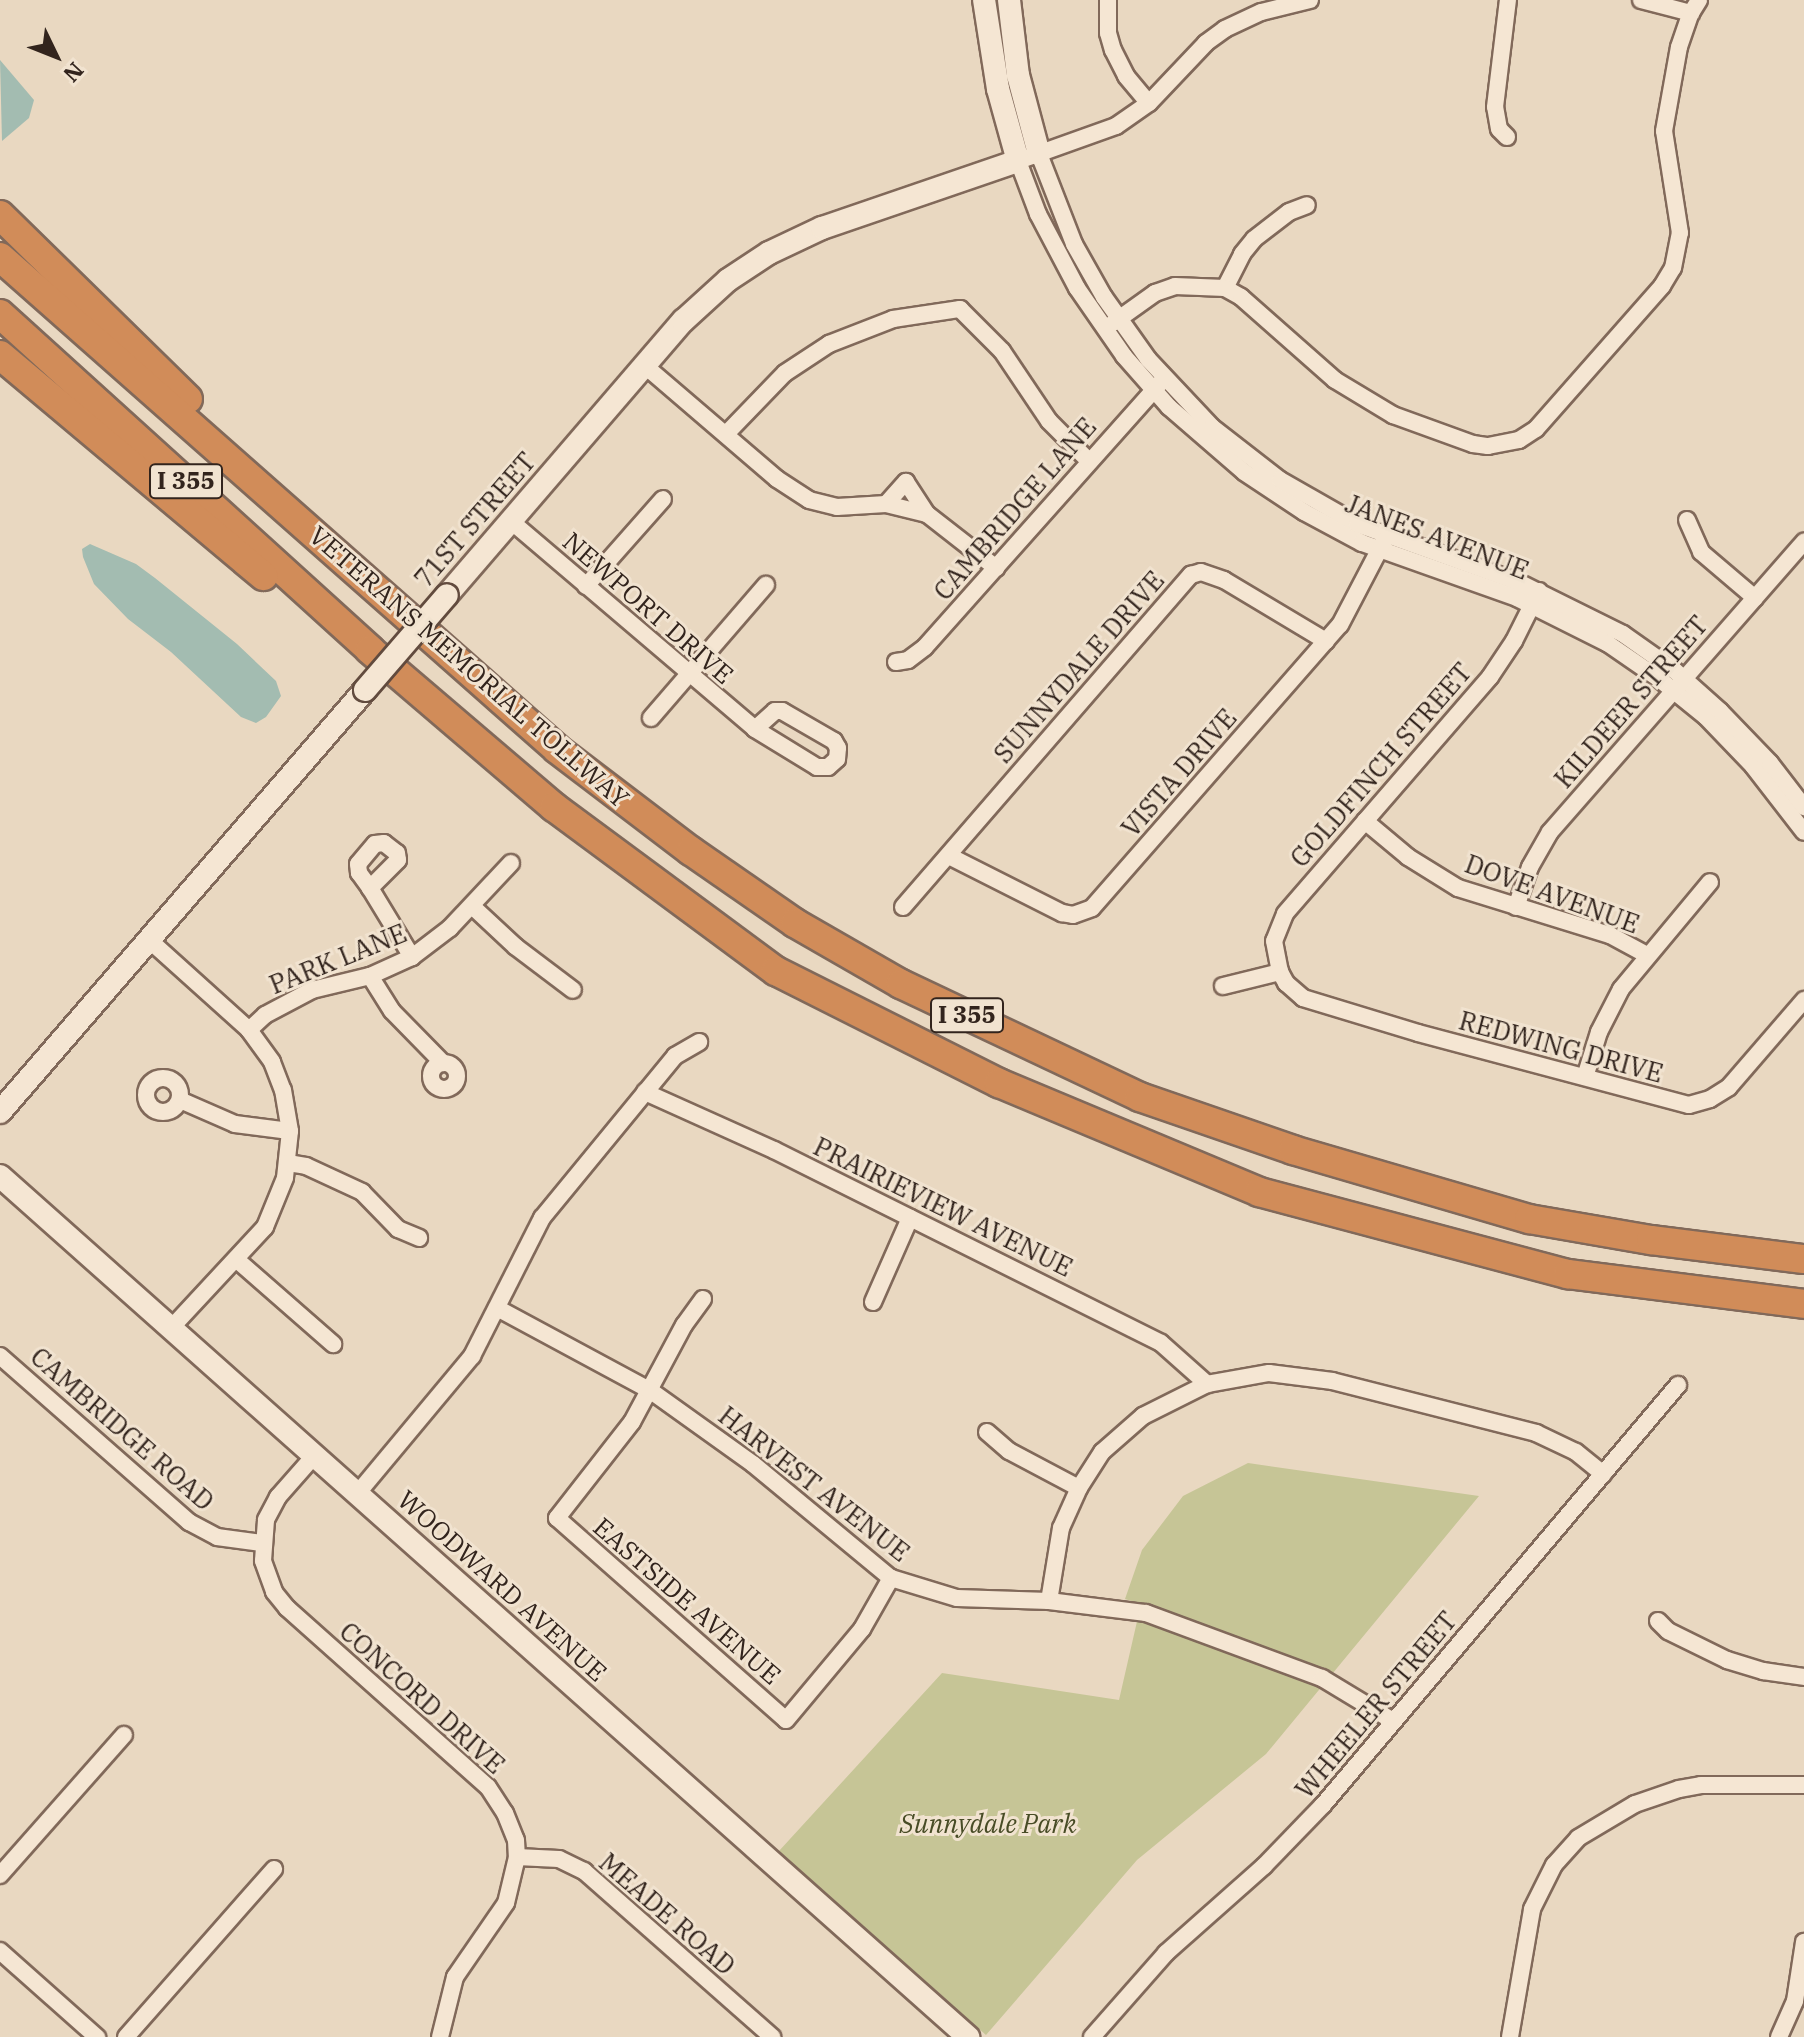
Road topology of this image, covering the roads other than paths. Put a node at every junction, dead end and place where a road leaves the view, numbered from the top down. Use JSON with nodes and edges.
{"nodes":[{"id":1,"x":984,"y":0,"type":"edge"},
{"id":2,"x":1009,"y":0,"type":"edge"},
{"id":3,"x":1108,"y":0,"type":"edge"},
{"id":4,"x":1310,"y":0,"type":"edge"},
{"id":5,"x":1508,"y":0,"type":"edge"},
{"id":6,"x":1641,"y":0,"type":"edge"},
{"id":7,"x":1695,"y":6,"type":"edge"},
{"id":8,"x":1149,"y":103,"type":"junction"},
{"id":9,"x":1507,"y":137,"type":"dead end"},
{"id":10,"x":1029,"y":157,"type":"junction"},
{"id":11,"x":1307,"y":205,"type":"dead end"},
{"id":12,"x":0,"y":215,"type":"edge"},
{"id":13,"x":0,"y":257,"type":"edge"},
{"id":14,"x":1225,"y":288,"type":"junction"},
{"id":15,"x":0,"y":314,"type":"edge"},
{"id":16,"x":1119,"y":319,"type":"junction"},
{"id":17,"x":1105,"y":329,"type":"junction"},
{"id":18,"x":0,"y":355,"type":"edge"},
{"id":19,"x":644,"y":365,"type":"junction"},
{"id":20,"x":1159,"y":384,"type":"junction"},
{"id":21,"x":727,"y":433,"type":"junction"},
{"id":22,"x":1089,"y":461,"type":"junction"},
{"id":23,"x":268,"y":493,"type":"junction"},
{"id":24,"x":663,"y":499,"type":"dead end"},
{"id":25,"x":886,"y":504,"type":"junction"},
{"id":26,"x":927,"y":514,"type":"junction"},
{"id":27,"x":1687,"y":520,"type":"dead end"},
{"id":28,"x":512,"y":522,"type":"junction"},
{"id":29,"x":1804,"y":542,"type":"edge"},
{"id":30,"x":1383,"y":543,"type":"junction"},
{"id":31,"x":996,"y":568,"type":"junction"},
{"id":32,"x":766,"y":585,"type":"dead end"},
{"id":33,"x":586,"y":586,"type":"junction"},
{"id":34,"x":1536,"y":598,"type":"junction"},
{"id":35,"x":1755,"y":598,"type":"junction"},
{"id":36,"x":1326,"y":641,"type":"junction"},
{"id":37,"x":370,"y":650,"type":"junction"},
{"id":38,"x":896,"y":662,"type":"dead end"},
{"id":39,"x":688,"y":675,"type":"junction"},
{"id":40,"x":1680,"y":685,"type":"junction"},
{"id":41,"x":651,"y":718,"type":"dead end"},
{"id":42,"x":755,"y":729,"type":"junction"},
{"id":43,"x":1804,"y":807,"type":"edge"},
{"id":44,"x":1365,"y":821,"type":"junction"},
{"id":45,"x":1804,"y":832,"type":"edge"},
{"id":46,"x":949,"y":856,"type":"junction"},
{"id":47,"x":511,"y":863,"type":"dead end"},
{"id":48,"x":1710,"y":882,"type":"dead end"},
{"id":49,"x":370,"y":888,"type":"dead end"},
{"id":50,"x":472,"y":906,"type":"junction"},
{"id":51,"x":903,"y":907,"type":"dead end"},
{"id":52,"x":1516,"y":907,"type":"junction"},
{"id":53,"x":147,"y":938,"type":"junction"},
{"id":54,"x":1647,"y":955,"type":"junction"},
{"id":55,"x":412,"y":957,"type":"junction"},
{"id":56,"x":1280,"y":972,"type":"junction"},
{"id":57,"x":370,"y":976,"type":"junction"},
{"id":58,"x":1223,"y":986,"type":"dead end"},
{"id":59,"x":573,"y":990,"type":"dead end"},
{"id":60,"x":1804,"y":1000,"type":"edge"},
{"id":61,"x":249,"y":1030,"type":"junction"},
{"id":62,"x":699,"y":1042,"type":"dead end"},
{"id":63,"x":443,"y":1063,"type":"dead end"},
{"id":64,"x":1585,"y":1077,"type":"junction"},
{"id":65,"x":645,"y":1092,"type":"junction"},
{"id":66,"x":180,"y":1100,"type":"dead end"},
{"id":67,"x":0,"y":1112,"type":"edge"},
{"id":68,"x":290,"y":1131,"type":"junction"},
{"id":69,"x":288,"y":1163,"type":"junction"},
{"id":70,"x":0,"y":1176,"type":"edge"},
{"id":71,"x":910,"y":1218,"type":"junction"},
{"id":72,"x":419,"y":1238,"type":"dead end"},
{"id":73,"x":1804,"y":1259,"type":"edge"},
{"id":74,"x":237,"y":1260,"type":"junction"},
{"id":75,"x":703,"y":1299,"type":"dead end"},
{"id":76,"x":873,"y":1302,"type":"dead end"},
{"id":77,"x":1804,"y":1304,"type":"edge"},
{"id":78,"x":497,"y":1308,"type":"junction"},
{"id":79,"x":171,"y":1328,"type":"junction"},
{"id":80,"x":333,"y":1344,"type":"dead end"},
{"id":81,"x":0,"y":1356,"type":"edge"},
{"id":82,"x":1207,"y":1384,"type":"junction"},
{"id":83,"x":1678,"y":1385,"type":"dead end"},
{"id":84,"x":651,"y":1391,"type":"junction"},
{"id":85,"x":987,"y":1432,"type":"dead end"},
{"id":86,"x":314,"y":1456,"type":"junction"},
{"id":87,"x":1603,"y":1474,"type":"junction"},
{"id":88,"x":1079,"y":1488,"type":"junction"},
{"id":89,"x":357,"y":1494,"type":"junction"},
{"id":90,"x":262,"y":1543,"type":"junction"},
{"id":91,"x":891,"y":1578,"type":"junction"},
{"id":92,"x":1049,"y":1601,"type":"junction"},
{"id":93,"x":1658,"y":1621,"type":"dead end"},
{"id":94,"x":1804,"y":1677,"type":"edge"},
{"id":95,"x":1393,"y":1721,"type":"junction"},
{"id":96,"x":124,"y":1735,"type":"dead end"},
{"id":97,"x":1804,"y":1785,"type":"edge"},
{"id":98,"x":517,"y":1857,"type":"junction"},
{"id":99,"x":274,"y":1869,"type":"dead end"},
{"id":100,"x":0,"y":1875,"type":"edge"},
{"id":101,"x":1804,"y":1942,"type":"edge"},
{"id":102,"x":0,"y":1951,"type":"edge"},
{"id":103,"x":97,"y":2037,"type":"edge"},
{"id":104,"x":126,"y":2037,"type":"edge"},
{"id":105,"x":440,"y":2037,"type":"edge"},
{"id":106,"x":772,"y":2037,"type":"edge"},
{"id":107,"x":968,"y":2037,"type":"edge"},
{"id":108,"x":1092,"y":2037,"type":"edge"},
{"id":109,"x":1510,"y":2037,"type":"edge"},
{"id":110,"x":1779,"y":2037,"type":"edge"}],
"edges":[{"from":1,"to":10,"type":"street","name":"JANES AVENUE"},
{"from":2,"to":10,"type":"street","name":"JANES AVENUE"},
{"from":3,"to":8,"type":"street"},
{"from":4,"to":8,"type":"street"},
{"from":5,"to":9,"type":"street"},
{"from":6,"to":7,"type":"street"},
{"from":7,"to":14,"type":"street"},
{"from":8,"to":10,"type":"street"},
{"from":10,"to":16,"type":"street","name":"JANES AVENUE"},
{"from":10,"to":17,"type":"street","name":"JANES AVENUE"},
{"from":10,"to":19,"type":"street","name":"71ST STREET"},
{"from":11,"to":14,"type":"street"},
{"from":12,"to":23,"type":"highway"},
{"from":13,"to":23,"type":"highway","name":"VETERANS MEMORIAL TOLLWAY","number":"I 355"},
{"from":14,"to":16,"type":"street"},
{"from":15,"to":37,"type":"highway","name":"VETERANS MEMORIAL TOLLWAY","number":"I 355"},
{"from":16,"to":17,"type":"street"},
{"from":16,"to":20,"type":"street","name":"JANES AVENUE"},
{"from":17,"to":20,"type":"street","name":"JANES AVENUE"},
{"from":18,"to":37,"type":"highway"},
{"from":19,"to":21,"type":"street"},
{"from":19,"to":28,"type":"street","name":"71ST STREET"},
{"from":20,"to":22,"type":"street","name":"CAMBRIDGE LANE"},
{"from":20,"to":30,"type":"street","name":"JANES AVENUE"},
{"from":21,"to":22,"type":"street"},
{"from":21,"to":25,"type":"street"},
{"from":22,"to":31,"type":"street","name":"CAMBRIDGE LANE"},
{"from":23,"to":73,"type":"highway","name":"VETERANS MEMORIAL TOLLWAY","number":"I 355"},
{"from":24,"to":33,"type":"street"},
{"from":25,"to":26,"type":"street"},
{"from":25,"to":26,"type":"street"},
{"from":26,"to":31,"type":"street"},
{"from":27,"to":35,"type":"street"},
{"from":28,"to":33,"type":"street","name":"NEWPORT DRIVE"},
{"from":28,"to":53,"type":"street","name":"71ST STREET","bridge":true},
{"from":29,"to":35,"type":"street","name":"KILDEER STREET"},
{"from":30,"to":34,"type":"street","name":"JANES AVENUE"},
{"from":30,"to":36,"type":"street","name":"VISTA DRIVE"},
{"from":31,"to":38,"type":"street","name":"CAMBRIDGE LANE"},
{"from":32,"to":39,"type":"street"},
{"from":33,"to":39,"type":"street","name":"NEWPORT DRIVE"},
{"from":34,"to":40,"type":"street","name":"JANES AVENUE"},
{"from":34,"to":44,"type":"street","name":"GOLDFINCH STREET"},
{"from":35,"to":40,"type":"street","name":"KILDEER STREET"},
{"from":36,"to":46,"type":"street","name":"VISTA DRIVE"},
{"from":36,"to":46,"type":"street","name":"SUNNYDALE DRIVE"},
{"from":37,"to":77,"type":"highway","name":"VETERANS MEMORIAL TOLLWAY","number":"I 355"},
{"from":39,"to":41,"type":"street"},
{"from":39,"to":42,"type":"street","name":"NEWPORT DRIVE"},
{"from":40,"to":43,"type":"street","name":"JANES AVENUE"},
{"from":40,"to":45,"type":"street","name":"JANES AVENUE"},
{"from":40,"to":52,"type":"street","name":"KILDEER STREET"},
{"from":42,"to":42,"type":"street","name":"NEWPORT DRIVE"},
{"from":44,"to":52,"type":"street","name":"DOVE AVENUE"},
{"from":44,"to":56,"type":"street","name":"GOLDFINCH STREET"},
{"from":46,"to":51,"type":"street","name":"SUNNYDALE DRIVE"},
{"from":47,"to":50,"type":"street","name":"PARK LANE"},
{"from":48,"to":54,"type":"street"},
{"from":49,"to":55,"type":"street"},
{"from":50,"to":55,"type":"street","name":"PARK LANE"},
{"from":50,"to":59,"type":"street"},
{"from":52,"to":54,"type":"street","name":"DOVE AVENUE"},
{"from":53,"to":61,"type":"street"},
{"from":53,"to":67,"type":"street","name":"71ST STREET"},
{"from":54,"to":64,"type":"street"},
{"from":55,"to":57,"type":"street","name":"PARK LANE"},
{"from":56,"to":58,"type":"street"},
{"from":56,"to":64,"type":"street","name":"REDWING DRIVE"},
{"from":57,"to":61,"type":"street","name":"PARK LANE"},
{"from":57,"to":63,"type":"street"},
{"from":60,"to":64,"type":"street","name":"REDWING DRIVE"},
{"from":61,"to":68,"type":"street"},
{"from":62,"to":65,"type":"street"},
{"from":65,"to":71,"type":"street","name":"PRAIRIEVIEW AVENUE"},
{"from":65,"to":78,"type":"street"},
{"from":66,"to":68,"type":"street"},
{"from":68,"to":69,"type":"street"},
{"from":69,"to":72,"type":"street"},
{"from":69,"to":74,"type":"street"},
{"from":70,"to":79,"type":"street","name":"WOODWARD AVENUE"},
{"from":71,"to":76,"type":"street"},
{"from":71,"to":82,"type":"street","name":"PRAIRIEVIEW AVENUE"},
{"from":74,"to":79,"type":"street"},
{"from":74,"to":80,"type":"street"},
{"from":75,"to":84,"type":"street"},
{"from":78,"to":84,"type":"street","name":"HARVEST AVENUE"},
{"from":78,"to":89,"type":"street"},
{"from":79,"to":86,"type":"street","name":"WOODWARD AVENUE"},
{"from":81,"to":90,"type":"street","name":"CAMBRIDGE ROAD"},
{"from":82,"to":87,"type":"street"},
{"from":82,"to":88,"type":"street"},
{"from":83,"to":87,"type":"street","name":"WHEELER STREET"},
{"from":84,"to":91,"type":"street","name":"HARVEST AVENUE"},
{"from":84,"to":91,"type":"street","name":"EASTSIDE AVENUE"},
{"from":85,"to":88,"type":"street"},
{"from":86,"to":89,"type":"street","name":"WOODWARD AVENUE"},
{"from":86,"to":90,"type":"street","name":"CONCORD DRIVE"},
{"from":87,"to":95,"type":"street","name":"WHEELER STREET"},
{"from":88,"to":92,"type":"street"},
{"from":89,"to":107,"type":"street","name":"WOODWARD AVENUE"},
{"from":90,"to":98,"type":"street","name":"CONCORD DRIVE"},
{"from":91,"to":92,"type":"street","name":"HARVEST AVENUE"},
{"from":92,"to":95,"type":"street","name":"HARVEST AVENUE"},
{"from":93,"to":94,"type":"street"},
{"from":95,"to":108,"type":"street","name":"WHEELER STREET"},
{"from":96,"to":100,"type":"street"},
{"from":97,"to":109,"type":"street"},
{"from":98,"to":105,"type":"street"},
{"from":98,"to":106,"type":"street","name":"MEADE ROAD"},
{"from":99,"to":104,"type":"street"},
{"from":101,"to":110,"type":"street"},
{"from":102,"to":103,"type":"street"}]}
